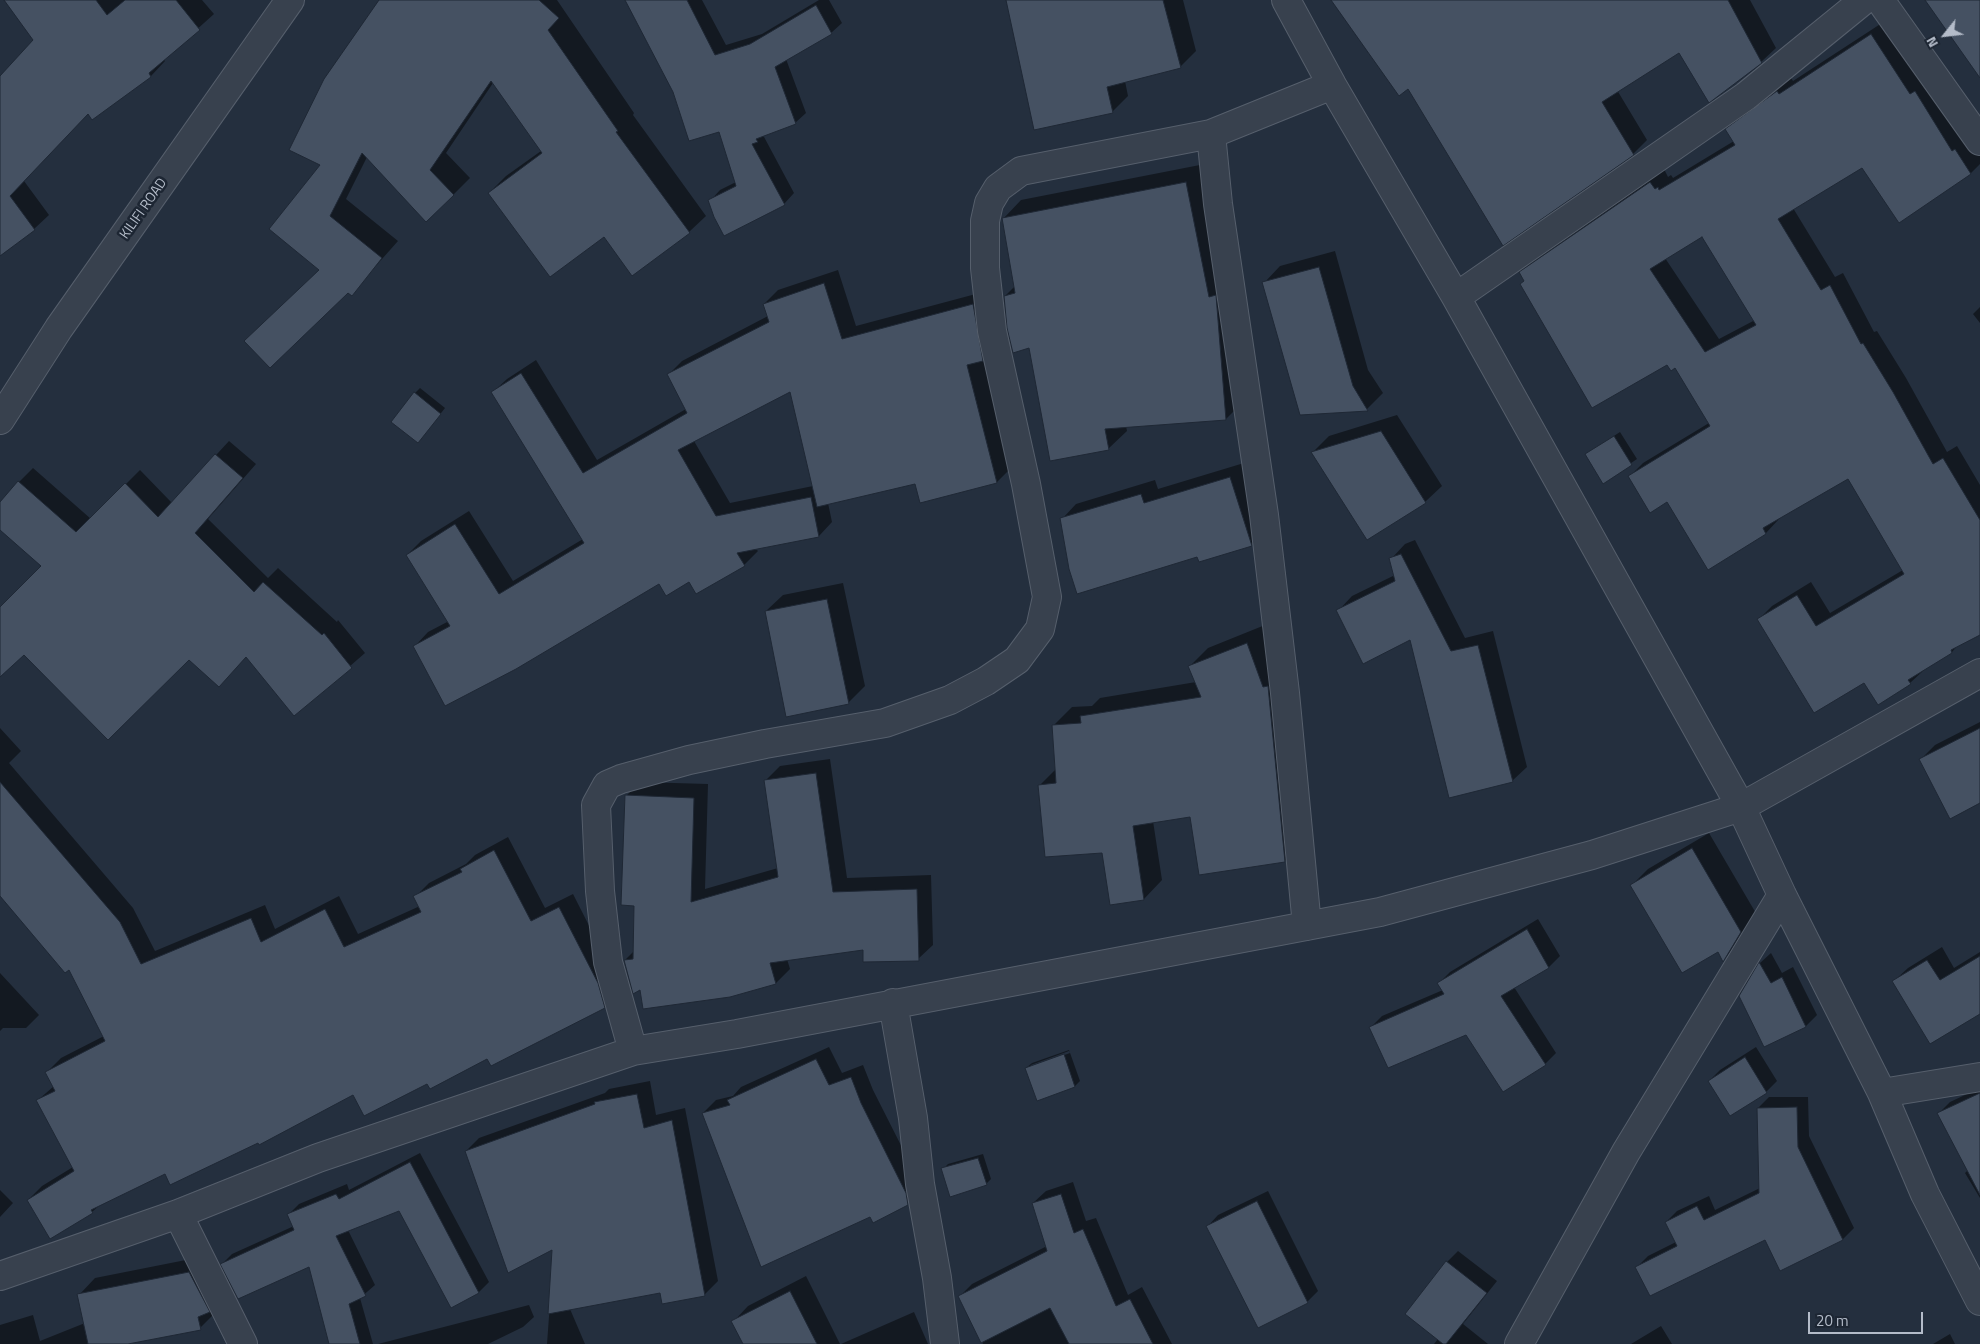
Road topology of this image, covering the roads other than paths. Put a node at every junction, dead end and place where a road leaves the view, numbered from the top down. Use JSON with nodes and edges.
{"nodes":[{"id":1,"x":290,"y":0,"type":"edge"},
{"id":2,"x":1286,"y":0,"type":"edge"},
{"id":3,"x":1864,"y":0,"type":"edge"},
{"id":4,"x":1880,"y":0,"type":"edge"},
{"id":5,"x":1332,"y":85,"type":"junction"},
{"id":6,"x":1211,"y":134,"type":"junction"},
{"id":7,"x":1980,"y":142,"type":"edge"},
{"id":8,"x":1456,"y":297,"type":"junction"},
{"id":9,"x":0,"y":420,"type":"edge"},
{"id":10,"x":1980,"y":673,"type":"edge"},
{"id":11,"x":1742,"y":807,"type":"junction"},
{"id":12,"x":1782,"y":895,"type":"junction"},
{"id":13,"x":1307,"y":926,"type":"junction"},
{"id":14,"x":893,"y":1003,"type":"junction"},
{"id":15,"x":633,"y":1051,"type":"junction"},
{"id":16,"x":1980,"y":1077,"type":"edge"},
{"id":17,"x":1882,"y":1093,"type":"junction"},
{"id":18,"x":178,"y":1214,"type":"junction"},
{"id":19,"x":0,"y":1276,"type":"edge"},
{"id":20,"x":1980,"y":1300,"type":"edge"},
{"id":21,"x":243,"y":1344,"type":"edge"},
{"id":22,"x":945,"y":1344,"type":"edge"},
{"id":23,"x":1519,"y":1344,"type":"edge"}],
"edges":[{"from":1,"to":9,"type":"street","name":"KILIFI ROAD"},
{"from":2,"to":5,"type":"street"},
{"from":3,"to":8,"type":"street"},
{"from":4,"to":7,"type":"street"},
{"from":5,"to":6,"type":"street"},
{"from":5,"to":8,"type":"street"},
{"from":6,"to":13,"type":"street"},
{"from":6,"to":15,"type":"street"},
{"from":8,"to":11,"type":"street"},
{"from":10,"to":11,"type":"street"},
{"from":11,"to":12,"type":"street"},
{"from":11,"to":13,"type":"street"},
{"from":12,"to":17,"type":"street"},
{"from":12,"to":23,"type":"street"},
{"from":13,"to":14,"type":"street"},
{"from":14,"to":15,"type":"street"},
{"from":14,"to":22,"type":"street"},
{"from":15,"to":18,"type":"street"},
{"from":16,"to":17,"type":"street"},
{"from":17,"to":20,"type":"street"},
{"from":18,"to":19,"type":"street"},
{"from":18,"to":21,"type":"street"}]}
